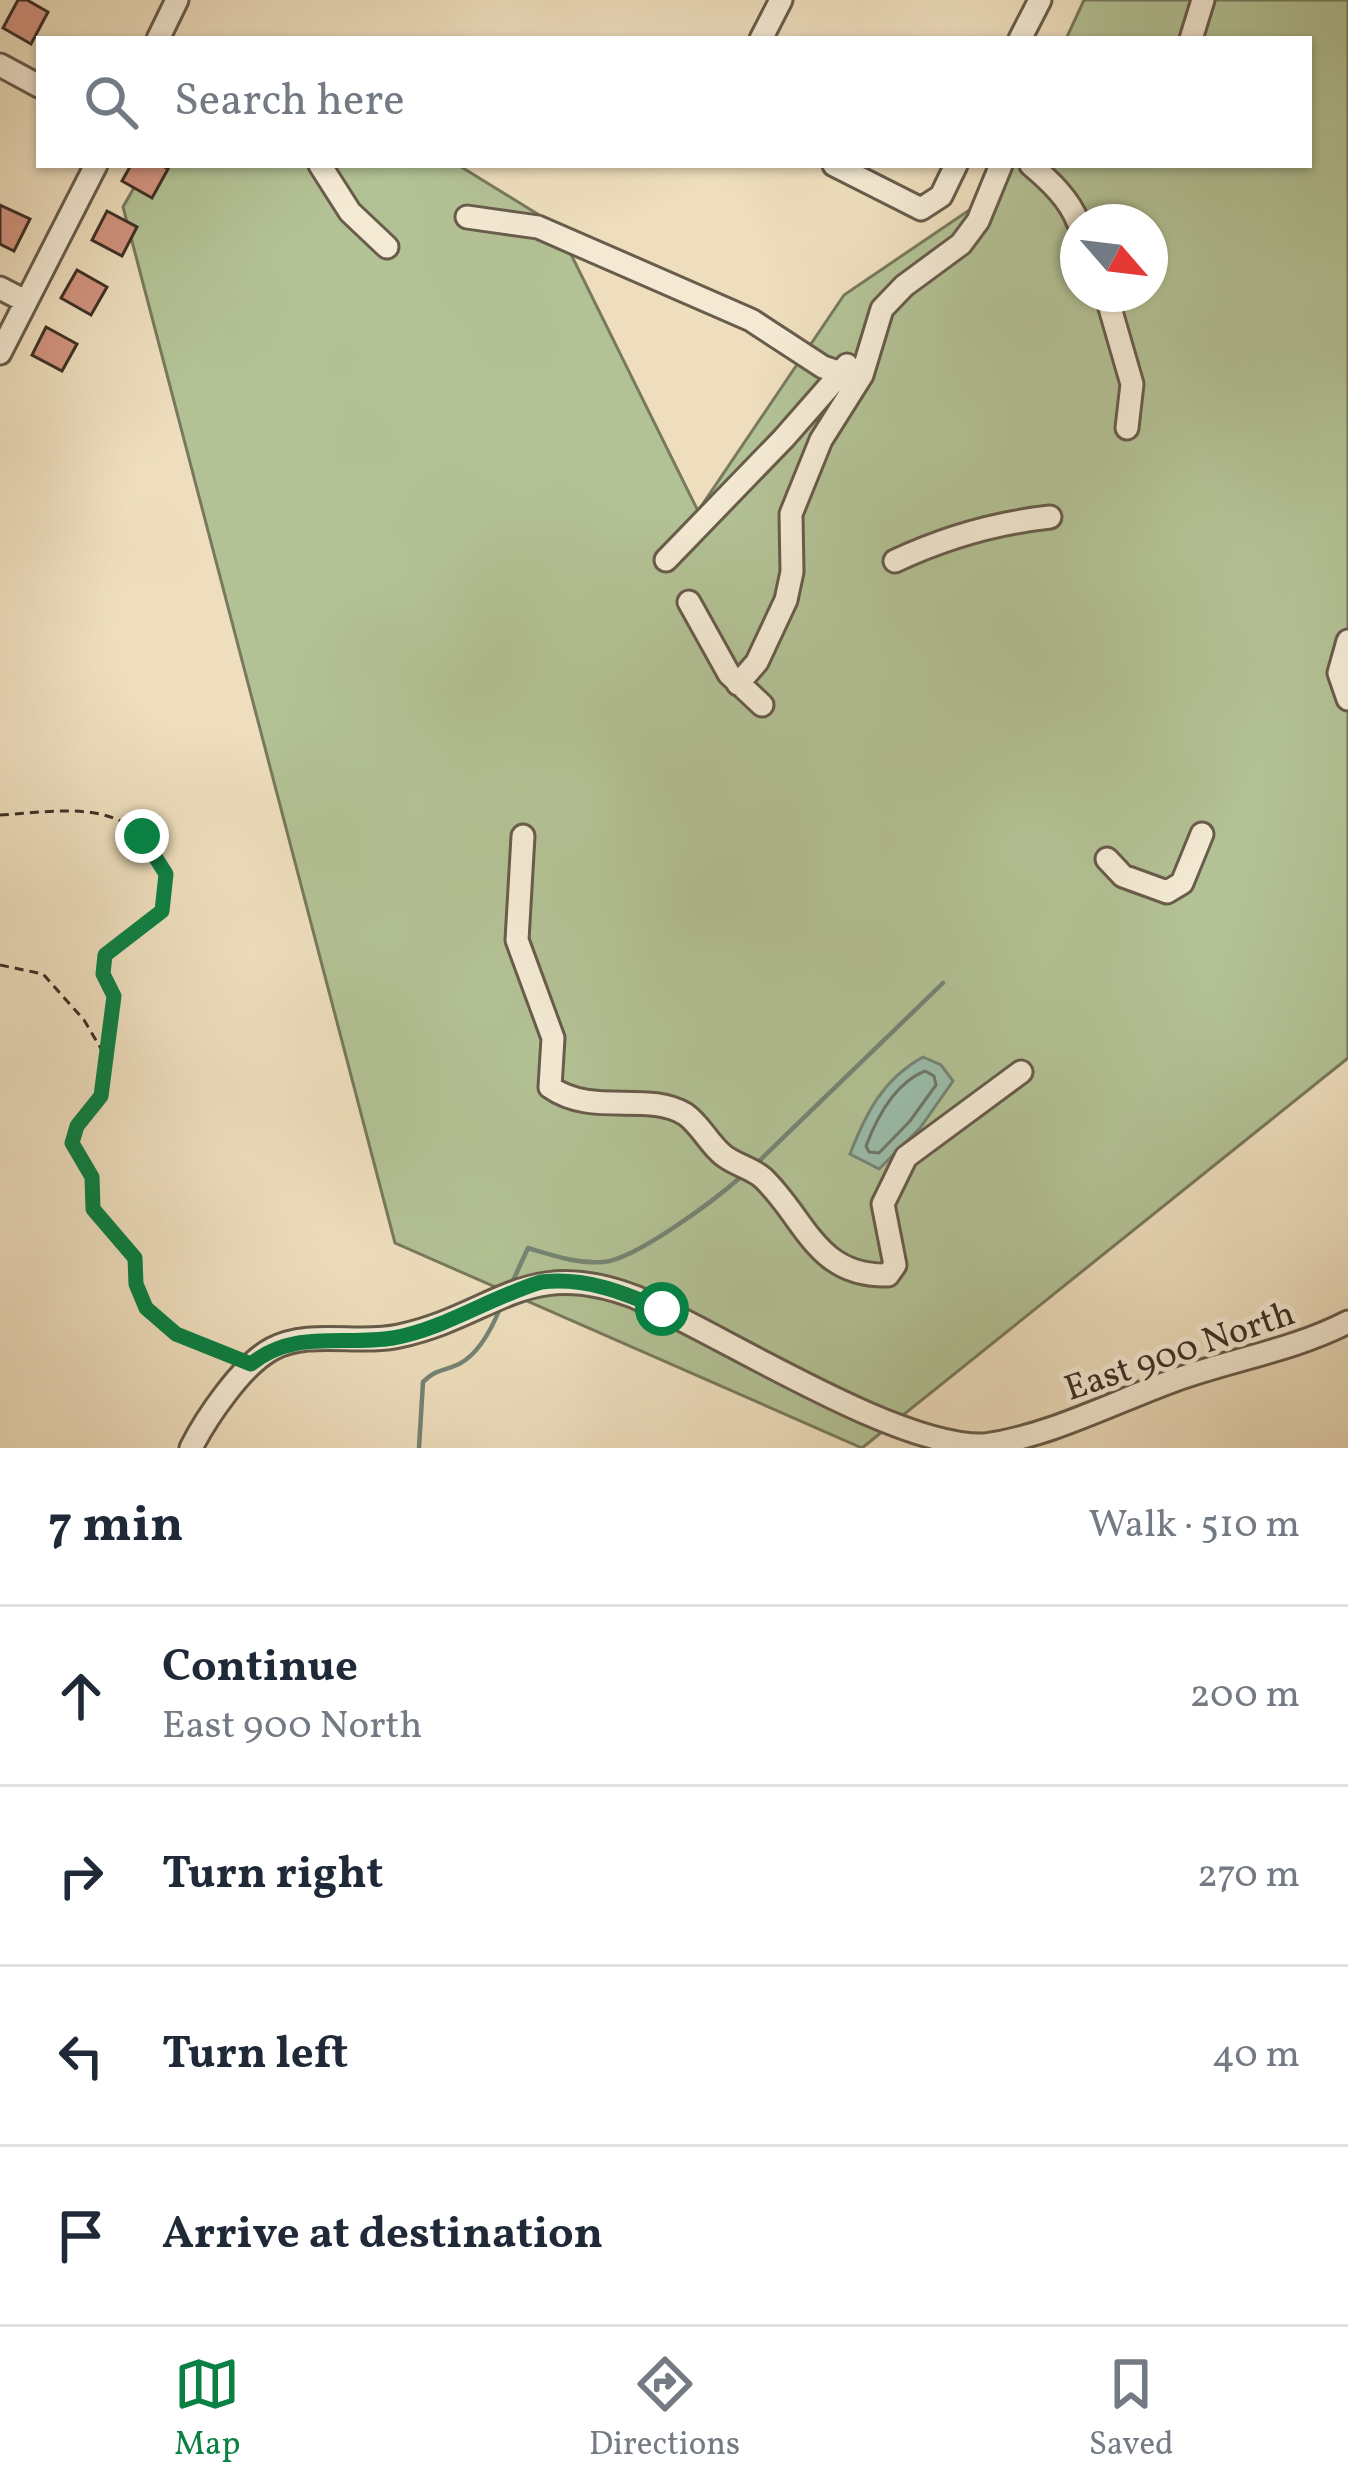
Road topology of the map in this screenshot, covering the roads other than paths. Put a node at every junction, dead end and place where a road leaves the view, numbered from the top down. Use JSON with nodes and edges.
{"nodes":[{"id":1,"x":177,"y":0,"type":"edge"},
{"id":2,"x":781,"y":0,"type":"edge"},
{"id":3,"x":1040,"y":0,"type":"edge"},
{"id":4,"x":1203,"y":0,"type":"edge"},
{"id":5,"x":159,"y":36,"type":"edge"},
{"id":6,"x":763,"y":36,"type":"edge"},
{"id":7,"x":1022,"y":36,"type":"edge"},
{"id":8,"x":1192,"y":36,"type":"edge"},
{"id":9,"x":0,"y":65,"type":"edge"},
{"id":10,"x":36,"y":84,"type":"edge"},
{"id":11,"x":94,"y":168,"type":"edge"},
{"id":12,"x":322,"y":168,"type":"edge"},
{"id":13,"x":840,"y":168,"type":"edge"},
{"id":14,"x":954,"y":168,"type":"edge"},
{"id":15,"x":1000,"y":168,"type":"edge"},
{"id":16,"x":1036,"y":168,"type":"edge"},
{"id":17,"x":1071,"y":204,"type":"edge"},
{"id":18,"x":467,"y":217,"type":"dead end"},
{"id":19,"x":387,"y":247,"type":"dead end"},
{"id":20,"x":0,"y":288,"type":"edge"},
{"id":21,"x":25,"y":301,"type":"junction"},
{"id":22,"x":1111,"y":312,"type":"edge"},
{"id":23,"x":0,"y":353,"type":"edge"},
{"id":24,"x":1127,"y":428,"type":"dead end"},
{"id":25,"x":1050,"y":517,"type":"dead end"},
{"id":26,"x":666,"y":560,"type":"dead end"},
{"id":27,"x":895,"y":560,"type":"dead end"},
{"id":28,"x":689,"y":602,"type":"dead end"},
{"id":29,"x":1348,"y":641,"type":"edge"},
{"id":30,"x":739,"y":684,"type":"junction"},
{"id":31,"x":1347,"y":693,"type":"edge"},
{"id":32,"x":762,"y":705,"type":"dead end"},
{"id":33,"x":1202,"y":834,"type":"dead end"},
{"id":34,"x":523,"y":836,"type":"dead end"},
{"id":35,"x":1107,"y":859,"type":"dead end"},
{"id":36,"x":1021,"y":1072,"type":"dead end"},
{"id":37,"x":1348,"y":1322,"type":"edge"},
{"id":38,"x":191,"y":1448,"type":"edge"}],
"edges":[{"from":1,"to":5,"type":"street"},
{"from":2,"to":6,"type":"street"},
{"from":3,"to":7,"type":"street"},
{"from":4,"to":8,"type":"street"},
{"from":9,"to":10,"type":"street"},
{"from":11,"to":21,"type":"street"},
{"from":12,"to":19,"type":"street"},
{"from":13,"to":14,"type":"street"},
{"from":15,"to":30,"type":"street"},
{"from":16,"to":17,"type":"street"},
{"from":18,"to":26,"type":"street"},
{"from":20,"to":21,"type":"street"},
{"from":21,"to":23,"type":"street"},
{"from":22,"to":24,"type":"street"},
{"from":25,"to":27,"type":"street"},
{"from":28,"to":30,"type":"street"},
{"from":29,"to":31,"type":"street"},
{"from":30,"to":32,"type":"street"},
{"from":33,"to":35,"type":"street"},
{"from":34,"to":36,"type":"street"},
{"from":37,"to":38,"type":"street","name":"East 900 North"}]}
